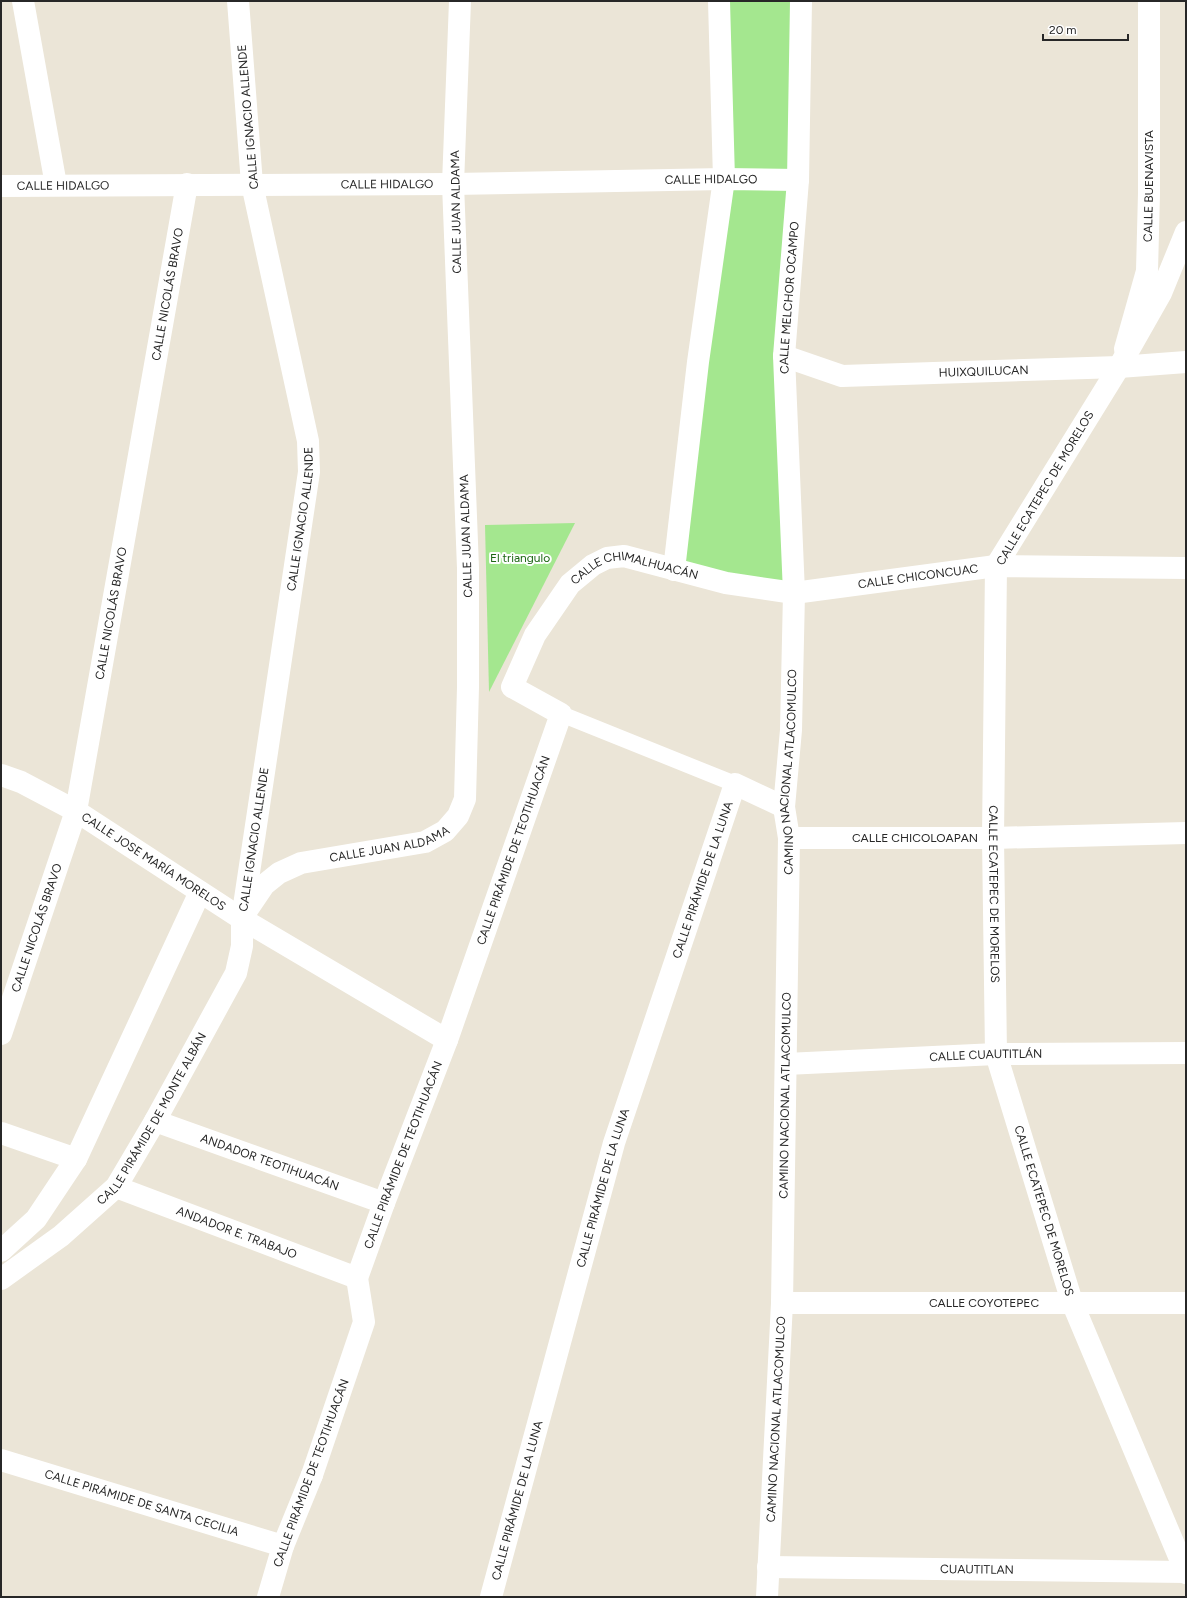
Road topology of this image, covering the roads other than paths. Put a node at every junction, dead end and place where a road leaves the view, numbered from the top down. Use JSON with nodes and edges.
{"nodes":[{"id":1,"x":23,"y":1,"type":"edge"},
{"id":2,"x":238,"y":1,"type":"edge"},
{"id":3,"x":460,"y":1,"type":"edge"},
{"id":4,"x":720,"y":1,"type":"edge"},
{"id":5,"x":801,"y":1,"type":"edge"},
{"id":6,"x":1149,"y":1,"type":"edge"},
{"id":7,"x":724,"y":179,"type":"junction"},
{"id":8,"x":798,"y":180,"type":"junction"},
{"id":9,"x":187,"y":184,"type":"junction"},
{"id":10,"x":252,"y":184,"type":"junction"},
{"id":11,"x":453,"y":184,"type":"junction"},
{"id":12,"x":56,"y":185,"type":"junction"},
{"id":13,"x":1,"y":186,"type":"edge"},
{"id":14,"x":1186,"y":232,"type":"edge"},
{"id":15,"x":784,"y":356,"type":"junction"},
{"id":16,"x":1186,"y":362,"type":"edge"},
{"id":17,"x":1119,"y":367,"type":"junction"},
{"id":18,"x":996,"y":566,"type":"junction"},
{"id":19,"x":1186,"y":568,"type":"edge"},
{"id":20,"x":674,"y":570,"type":"junction"},
{"id":21,"x":794,"y":593,"type":"junction"},
{"id":22,"x":561,"y":714,"type":"junction"},
{"id":23,"x":1,"y":775,"type":"edge"},
{"id":24,"x":735,"y":784,"type":"junction"},
{"id":25,"x":784,"y":807,"type":"junction"},
{"id":26,"x":76,"y":811,"type":"junction"},
{"id":27,"x":1186,"y":833,"type":"edge"},
{"id":28,"x":789,"y":838,"type":"junction"},
{"id":29,"x":993,"y":838,"type":"junction"},
{"id":30,"x":200,"y":892,"type":"junction"},
{"id":31,"x":242,"y":919,"type":"junction"},
{"id":32,"x":1,"y":1034,"type":"edge"},
{"id":33,"x":448,"y":1040,"type":"junction"},
{"id":34,"x":1186,"y":1053,"type":"edge"},
{"id":35,"x":996,"y":1054,"type":"junction"},
{"id":36,"x":786,"y":1064,"type":"junction"},
{"id":37,"x":155,"y":1121,"type":"junction"},
{"id":38,"x":1,"y":1133,"type":"edge"},
{"id":39,"x":76,"y":1159,"type":"junction"},
{"id":40,"x":116,"y":1187,"type":"junction"},
{"id":41,"x":384,"y":1203,"type":"junction"},
{"id":42,"x":1,"y":1251,"type":"edge"},
{"id":43,"x":357,"y":1278,"type":"junction"},
{"id":44,"x":1,"y":1279,"type":"edge"},
{"id":45,"x":1072,"y":1302,"type":"junction"},
{"id":46,"x":782,"y":1303,"type":"junction"},
{"id":47,"x":1186,"y":1303,"type":"edge"},
{"id":48,"x":1,"y":1460,"type":"edge"},
{"id":49,"x":283,"y":1546,"type":"junction"},
{"id":50,"x":768,"y":1567,"type":"junction"},
{"id":51,"x":1186,"y":1572,"type":"edge"},
{"id":52,"x":268,"y":1597,"type":"edge"},
{"id":53,"x":491,"y":1597,"type":"edge"},
{"id":54,"x":767,"y":1597,"type":"edge"}],
"edges":[{"from":1,"to":12,"type":"street"},
{"from":2,"to":10,"type":"street","name":"CALLE IGNACIO ALLENDE"},
{"from":3,"to":11,"type":"street","name":"CALLE JUAN ALDAMA"},
{"from":4,"to":7,"type":"street"},
{"from":5,"to":8,"type":"street","name":"CALLE MELCHOR OCAMPO"},
{"from":6,"to":17,"type":"street","name":"CALLE BUENAVISTA"},
{"from":7,"to":8,"type":"street","name":"CALLE HIDALGO"},
{"from":7,"to":11,"type":"street","name":"CALLE HIDALGO"},
{"from":7,"to":20,"type":"street"},
{"from":8,"to":15,"type":"street","name":"CALLE MELCHOR OCAMPO"},
{"from":9,"to":10,"type":"street","name":"CALLE HIDALGO"},
{"from":9,"to":12,"type":"street","name":"CALLE HIDALGO"},
{"from":9,"to":26,"type":"street","name":"CALLE NICOLÁS BRAVO"},
{"from":10,"to":11,"type":"street","name":"CALLE HIDALGO"},
{"from":10,"to":31,"type":"street","name":"CALLE IGNACIO ALLENDE"},
{"from":11,"to":31,"type":"street","name":"CALLE JUAN ALDAMA"},
{"from":12,"to":13,"type":"street","name":"CALLE HIDALGO"},
{"from":14,"to":17,"type":"street","name":"CALLE ECATEPEC DE MORELOS"},
{"from":15,"to":17,"type":"street","name":"HUIXQUILUCAN"},
{"from":15,"to":21,"type":"street","name":"CALLE MELCHOR OCAMPO"},
{"from":16,"to":17,"type":"street","name":"HUIXQUILUCAN"},
{"from":17,"to":18,"type":"street","name":"CALLE ECATEPEC DE MORELOS"},
{"from":18,"to":19,"type":"street","name":"CALLE CHICONCUAC"},
{"from":18,"to":21,"type":"street","name":"CALLE CHICONCUAC"},
{"from":18,"to":29,"type":"street","name":"CALLE ECATEPEC DE MORELOS"},
{"from":20,"to":21,"type":"street","name":"CALLE CHIMALHUACÁN"},
{"from":20,"to":22,"type":"street","name":"CALLE CHIMALHUACÁN"},
{"from":21,"to":25,"type":"street","name":"CAMINO NACIONAL ATLACOMULCO"},
{"from":22,"to":24,"type":"lane"},
{"from":22,"to":33,"type":"street","name":"CALLE PIRÁMIDE DE TEOTIHUACÁN"},
{"from":23,"to":26,"type":"street","name":"CALLE JOSE MARÍA MORELOS"},
{"from":24,"to":25,"type":"street"},
{"from":24,"to":53,"type":"street","name":"CALLE PIRÁMIDE DE LA LUNA"},
{"from":25,"to":28,"type":"street","name":"CAMINO NACIONAL ATLACOMULCO"},
{"from":26,"to":30,"type":"street","name":"CALLE JOSE MARÍA MORELOS"},
{"from":26,"to":32,"type":"street","name":"CALLE NICOLÁS BRAVO"},
{"from":27,"to":29,"type":"street","name":"CALLE CHICOLOAPAN"},
{"from":28,"to":29,"type":"street","name":"CALLE CHICOLOAPAN"},
{"from":28,"to":36,"type":"street","name":"CAMINO NACIONAL ATLACOMULCO"},
{"from":29,"to":35,"type":"street","name":"CALLE ECATEPEC DE MORELOS"},
{"from":30,"to":31,"type":"street","name":"CALLE JOSE MARÍA MORELOS"},
{"from":30,"to":39,"type":"street"},
{"from":31,"to":33,"type":"street","name":"CALLE JOSE MARÍA MORELOS"},
{"from":31,"to":37,"type":"street","name":"CALLE PIRÁMIDE DE MONTE ALBÁN"},
{"from":33,"to":41,"type":"street","name":"CALLE PIRÁMIDE DE TEOTIHUACÁN"},
{"from":34,"to":35,"type":"street","name":"CALLE CUAUTITLÁN"},
{"from":35,"to":36,"type":"street","name":"CALLE CUAUTITLÁN"},
{"from":35,"to":45,"type":"street","name":"CALLE ECATEPEC DE MORELOS"},
{"from":36,"to":46,"type":"street","name":"CAMINO NACIONAL ATLACOMULCO"},
{"from":37,"to":40,"type":"street","name":"CALLE PIRÁMIDE DE MONTE ALBÁN"},
{"from":37,"to":41,"type":"street","name":"ANDADOR TEOTIHUACÁN"},
{"from":38,"to":39,"type":"street"},
{"from":39,"to":42,"type":"street"},
{"from":40,"to":43,"type":"street","name":"ANDADOR E. TRABAJO"},
{"from":40,"to":44,"type":"street","name":"CALLE PIRÁMIDE DE MONTE ALBÁN"},
{"from":41,"to":43,"type":"street","name":"CALLE PIRÁMIDE DE TEOTIHUACÁN"},
{"from":43,"to":49,"type":"street","name":"CALLE PIRÁMIDE DE TEOTIHUACÁN"},
{"from":45,"to":46,"type":"street","name":"CALLE COYOTEPEC"},
{"from":45,"to":47,"type":"street","name":"CALLE COYOTEPEC"},
{"from":45,"to":51,"type":"street","name":"CALLE ECATEPEC DE MORELOS"},
{"from":46,"to":50,"type":"street","name":"CAMINO NACIONAL ATLACOMULCO"},
{"from":48,"to":49,"type":"street","name":"CALLE PIRÁMIDE DE SANTA CECILIA"},
{"from":49,"to":52,"type":"street","name":"CALLE PIRÁMIDE DE TEOTIHUACÁN"},
{"from":50,"to":51,"type":"street","name":"CUAUTITLAN"},
{"from":50,"to":54,"type":"street","name":"CAMINO NACIONAL ATLACOMULCO"}]}
